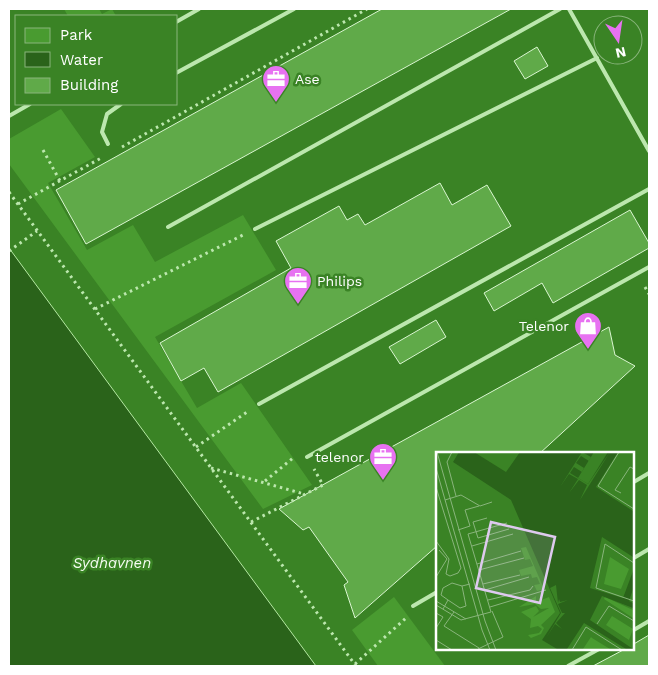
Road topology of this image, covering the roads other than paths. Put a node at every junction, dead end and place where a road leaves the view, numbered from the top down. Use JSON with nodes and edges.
{"nodes":[{"id":1,"x":199,"y":9,"type":"edge"},
{"id":2,"x":294,"y":9,"type":"edge"},
{"id":3,"x":560,"y":9,"type":"edge"},
{"id":4,"x":569,"y":9,"type":"edge"},
{"id":5,"x":178,"y":21,"type":"edge"},
{"id":6,"x":593,"y":53,"type":"edge"},
{"id":7,"x":593,"y":60,"type":"edge"},
{"id":8,"x":600,"y":65,"type":"edge"},
{"id":9,"x":178,"y":72,"type":"edge"},
{"id":10,"x":28,"y":105,"type":"edge"},
{"id":11,"x":120,"y":105,"type":"edge"},
{"id":12,"x":9,"y":116,"type":"edge"},
{"id":13,"x":108,"y":144,"type":"dead end"},
{"id":14,"x":649,"y":151,"type":"edge"},
{"id":15,"x":649,"y":189,"type":"edge"},
{"id":16,"x":168,"y":227,"type":"dead end"},
{"id":17,"x":255,"y":229,"type":"road end"},
{"id":18,"x":649,"y":267,"type":"edge"},
{"id":19,"x":258,"y":404,"type":"road end"},
{"id":20,"x":306,"y":457,"type":"road end"},
{"id":21,"x":649,"y":474,"type":"edge"},
{"id":22,"x":633,"y":482,"type":"edge"},
{"id":23,"x":649,"y":550,"type":"edge"},
{"id":24,"x":633,"y":558,"type":"edge"},
{"id":25,"x":436,"y":593,"type":"edge"},
{"id":26,"x":413,"y":606,"type":"road end"},
{"id":27,"x":649,"y":621,"type":"edge"},
{"id":28,"x":633,"y":630,"type":"edge"},
{"id":29,"x":597,"y":650,"type":"edge"},
{"id":30,"x":568,"y":666,"type":"edge"}],
"edges":[{"from":1,"to":5,"type":"lane"},
{"from":2,"to":9,"type":"lane"},
{"from":3,"to":16,"type":"lane"},
{"from":4,"to":6,"type":"lane"},
{"from":7,"to":17,"type":"lane"},
{"from":8,"to":14,"type":"lane"},
{"from":10,"to":12,"type":"lane"},
{"from":11,"to":13,"type":"lane"},
{"from":15,"to":19,"type":"lane"},
{"from":18,"to":20,"type":"lane"},
{"from":21,"to":22,"type":"lane"},
{"from":23,"to":24,"type":"lane"},
{"from":25,"to":26,"type":"lane"},
{"from":27,"to":28,"type":"lane"},
{"from":29,"to":30,"type":"lane"}]}
